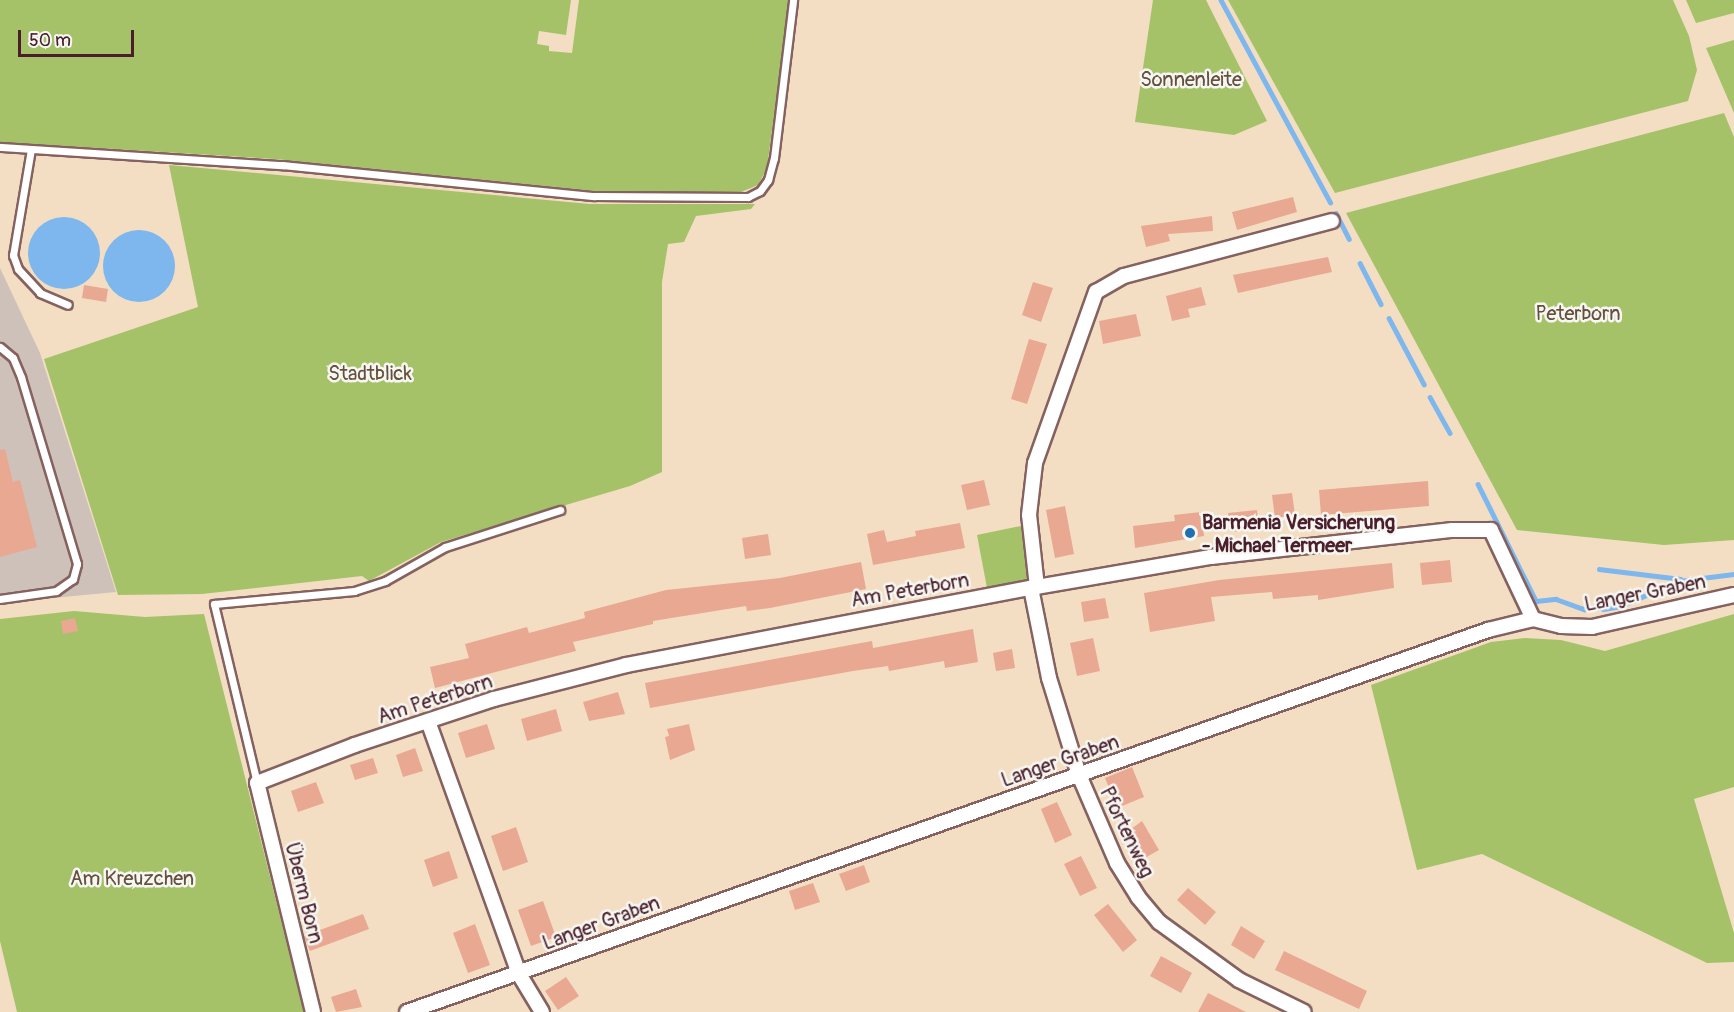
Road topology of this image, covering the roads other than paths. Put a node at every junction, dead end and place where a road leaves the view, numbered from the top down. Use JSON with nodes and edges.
{"nodes":[{"id":1,"x":793,"y":0,"type":"edge"},
{"id":2,"x":0,"y":147,"type":"edge"},
{"id":3,"x":31,"y":149,"type":"junction"},
{"id":4,"x":1332,"y":221,"type":"dead end"},
{"id":5,"x":68,"y":305,"type":"dead end"},
{"id":6,"x":0,"y":347,"type":"edge"},
{"id":7,"x":560,"y":510,"type":"dead end"},
{"id":8,"x":1034,"y":587,"type":"junction"},
{"id":9,"x":1734,"y":596,"type":"edge"},
{"id":10,"x":0,"y":599,"type":"edge"},
{"id":11,"x":1533,"y":619,"type":"junction"},
{"id":12,"x":428,"y":721,"type":"junction"},
{"id":13,"x":1079,"y":775,"type":"junction"},
{"id":14,"x":256,"y":783,"type":"junction"},
{"id":15,"x":519,"y":974,"type":"junction"},
{"id":16,"x":314,"y":1012,"type":"edge"},
{"id":17,"x":407,"y":1012,"type":"edge"},
{"id":18,"x":542,"y":1012,"type":"edge"},
{"id":19,"x":1304,"y":1012,"type":"edge"}],
"edges":[{"from":1,"to":3,"type":"lane"},
{"from":2,"to":3,"type":"lane"},
{"from":3,"to":5,"type":"lane"},
{"from":4,"to":8,"type":"street","name":"Pfortenweg"},
{"from":6,"to":10,"type":"lane"},
{"from":7,"to":14,"type":"lane"},
{"from":8,"to":11,"type":"street","name":"Am Peterborn"},
{"from":8,"to":12,"type":"street","name":"Am Peterborn"},
{"from":8,"to":13,"type":"street","name":"Pfortenweg"},
{"from":9,"to":11,"type":"street","name":"Langer Graben"},
{"from":11,"to":13,"type":"street","name":"Langer Graben"},
{"from":12,"to":14,"type":"street","name":"Am Peterborn"},
{"from":12,"to":15,"type":"street"},
{"from":13,"to":15,"type":"street","name":"Langer Graben"},
{"from":13,"to":19,"type":"street","name":"Pfortenweg"},
{"from":14,"to":16,"type":"street","name":"Überm Born"},
{"from":15,"to":17,"type":"street","name":"Langer Graben"},
{"from":15,"to":18,"type":"street"}]}
